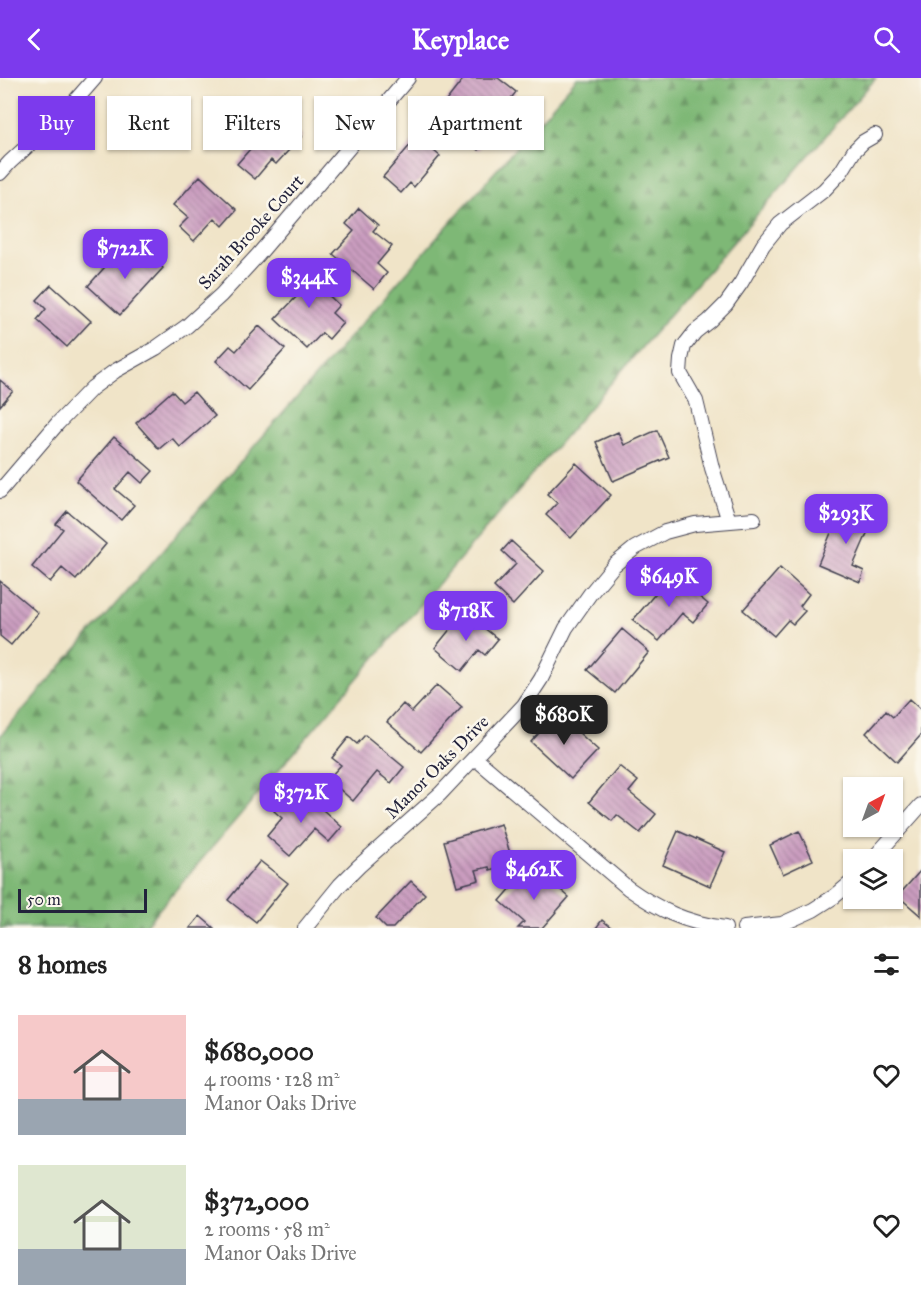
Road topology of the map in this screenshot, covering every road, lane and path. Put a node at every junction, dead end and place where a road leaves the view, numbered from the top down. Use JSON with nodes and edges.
{"nodes":[{"id":1,"x":95,"y":78,"type":"edge"},
{"id":2,"x":408,"y":78,"type":"edge"},
{"id":3,"x":875,"y":135,"type":"dead end"},
{"id":4,"x":0,"y":173,"type":"edge"},
{"id":5,"x":0,"y":491,"type":"edge"},
{"id":6,"x":754,"y":519,"type":"dead end"},
{"id":7,"x":729,"y":521,"type":"junction"},
{"id":8,"x":475,"y":758,"type":"junction"},
{"id":9,"x":921,"y":805,"type":"edge"},
{"id":10,"x":882,"y":849,"type":"edge"},
{"id":11,"x":843,"y":889,"type":"edge"},
{"id":12,"x":782,"y":926,"type":"edge"},
{"id":13,"x":305,"y":928,"type":"edge"},
{"id":14,"x":725,"y":928,"type":"edge"},
{"id":15,"x":744,"y":928,"type":"edge"}],
"edges":[{"from":1,"to":4,"type":"street"},
{"from":2,"to":5,"type":"street","name":"Sarah Brooke Court"},
{"from":3,"to":7,"type":"street"},
{"from":6,"to":7,"type":"street","name":"Manor Oaks Drive"},
{"from":7,"to":8,"type":"street","name":"Manor Oaks Drive"},
{"from":8,"to":13,"type":"street","name":"Manor Oaks Drive"},
{"from":8,"to":14,"type":"street"},
{"from":9,"to":10,"type":"street"},
{"from":11,"to":12,"type":"street"},
{"from":12,"to":15,"type":"street"}]}
